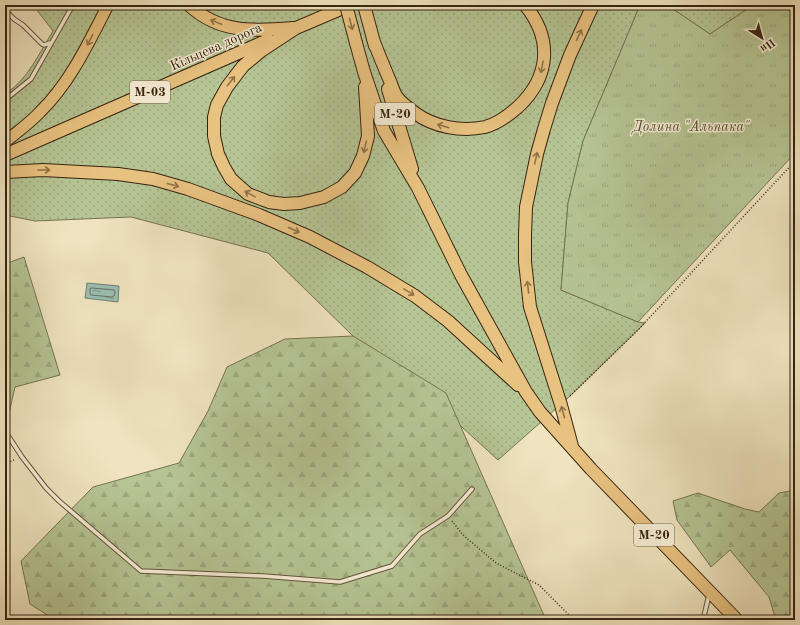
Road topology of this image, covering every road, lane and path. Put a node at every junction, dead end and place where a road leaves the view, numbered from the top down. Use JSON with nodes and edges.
{"nodes":[{"id":1,"x":73,"y":5,"type":"edge"},
{"id":2,"x":108,"y":5,"type":"edge"},
{"id":3,"x":190,"y":5,"type":"edge"},
{"id":4,"x":346,"y":5,"type":"edge"},
{"id":5,"x":350,"y":5,"type":"edge"},
{"id":6,"x":364,"y":5,"type":"edge"},
{"id":7,"x":525,"y":5,"type":"edge"},
{"id":8,"x":593,"y":5,"type":"edge"},
{"id":9,"x":5,"y":10,"type":"edge"},
{"id":10,"x":296,"y":28,"type":"junction"},
{"id":11,"x":373,"y":39,"type":"junction"},
{"id":12,"x":52,"y":41,"type":"junction"},
{"id":13,"x":364,"y":72,"type":"junction"},
{"id":14,"x":5,"y":100,"type":"edge"},
{"id":15,"x":5,"y":142,"type":"edge"},
{"id":16,"x":5,"y":155,"type":"edge"},
{"id":17,"x":795,"y":160,"type":"edge"},
{"id":18,"x":5,"y":172,"type":"edge"},
{"id":19,"x":418,"y":188,"type":"junction"},
{"id":20,"x":526,"y":392,"type":"junction"},
{"id":21,"x":561,"y":405,"type":"junction"},
{"id":22,"x":5,"y":431,"type":"edge"},
{"id":23,"x":573,"y":450,"type":"junction"},
{"id":24,"x":22,"y":456,"type":"junction"},
{"id":25,"x":5,"y":464,"type":"edge"},
{"id":26,"x":472,"y":490,"type":"dead end"},
{"id":27,"x":448,"y":516,"type":"junction"},
{"id":28,"x":709,"y":592,"type":"junction"},
{"id":29,"x":574,"y":620,"type":"edge"},
{"id":30,"x":703,"y":620,"type":"edge"},
{"id":31,"x":737,"y":620,"type":"edge"}],
"edges":[{"from":1,"to":12,"type":"lane"},
{"from":2,"to":15,"type":"main road","one_way":true},
{"from":10,"to":3,"type":"highway","one_way":true},
{"from":4,"to":13,"type":"highway","number":"М-20","one_way":true,"bridge":true},
{"from":5,"to":10,"type":"highway","name":"Кільцева дорога","number":"М-03"},
{"from":6,"to":11,"type":"highway","number":"М-20"},
{"from":7,"to":11,"type":"highway","one_way":true},
{"from":21,"to":8,"type":"highway","one_way":true},
{"from":9,"to":12,"type":"lane"},
{"from":13,"to":10,"type":"highway","one_way":true},
{"from":10,"to":16,"type":"highway","name":"Кільцева дорога","number":"М-03"},
{"from":11,"to":19,"type":"highway","number":"М-20"},
{"from":12,"to":14,"type":"lane"},
{"from":13,"to":19,"type":"highway","number":"М-20"},
{"from":17,"to":21,"type":"path"},
{"from":18,"to":20,"type":"highway","one_way":true},
{"from":19,"to":20,"type":"highway","number":"М-20"},
{"from":20,"to":23,"type":"highway","number":"М-20"},
{"from":23,"to":21,"type":"highway","one_way":true},
{"from":22,"to":24,"type":"lane"},
{"from":23,"to":28,"type":"highway","number":"М-20"},
{"from":24,"to":25,"type":"path"},
{"from":24,"to":27,"type":"lane"},
{"from":26,"to":27,"type":"lane"},
{"from":27,"to":29,"type":"path"},
{"from":28,"to":30,"type":"lane"},
{"from":28,"to":31,"type":"highway","number":"М-20"}]}
